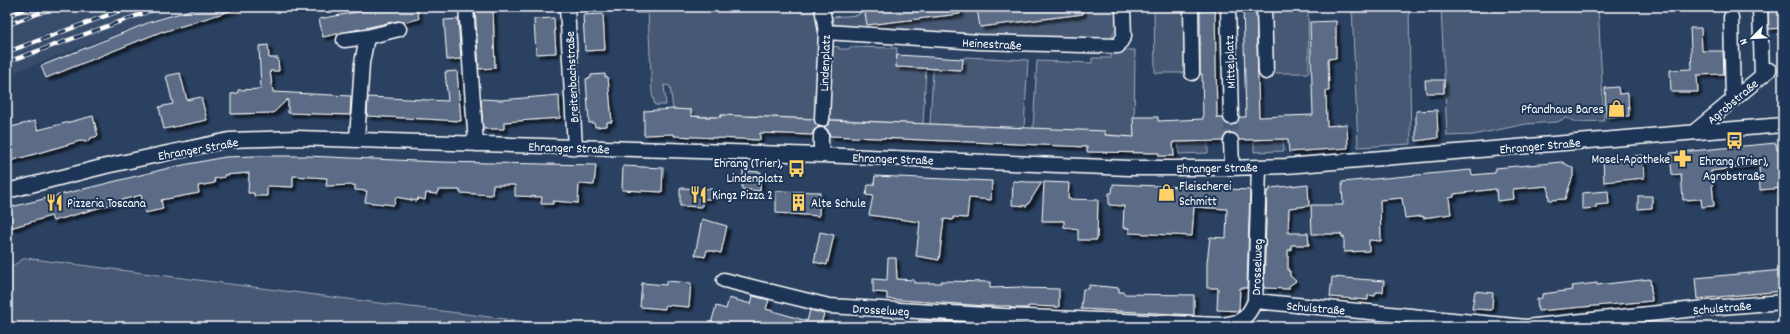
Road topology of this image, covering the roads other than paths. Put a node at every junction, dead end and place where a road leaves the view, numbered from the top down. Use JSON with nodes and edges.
{"nodes":[{"id":1,"x":466,"y":7,"type":"edge"},
{"id":2,"x":567,"y":7,"type":"edge"},
{"id":3,"x":822,"y":7,"type":"edge"},
{"id":4,"x":1123,"y":7,"type":"edge"},
{"id":5,"x":1191,"y":7,"type":"edge"},
{"id":6,"x":1228,"y":7,"type":"edge"},
{"id":7,"x":1264,"y":7,"type":"edge"},
{"id":8,"x":1760,"y":7,"type":"edge"},
{"id":9,"x":1731,"y":17,"type":"dead end"},
{"id":10,"x":399,"y":29,"type":"dead end"},
{"id":11,"x":826,"y":32,"type":"junction"},
{"id":12,"x":367,"y":37,"type":"junction"},
{"id":13,"x":344,"y":40,"type":"dead end"},
{"id":14,"x":1266,"y":72,"type":"dead end"},
{"id":15,"x":1192,"y":73,"type":"dead end"},
{"id":16,"x":1733,"y":100,"type":"junction"},
{"id":17,"x":1231,"y":117,"type":"tunnel mouth"},
{"id":18,"x":822,"y":119,"type":"dead end"},
{"id":19,"x":1783,"y":125,"type":"edge"},
{"id":20,"x":1694,"y":132,"type":"junction"},
{"id":21,"x":821,"y":135,"type":"dead end"},
{"id":22,"x":357,"y":139,"type":"junction"},
{"id":23,"x":1231,"y":141,"type":"tunnel mouth"},
{"id":24,"x":476,"y":144,"type":"junction"},
{"id":25,"x":575,"y":148,"type":"junction"},
{"id":26,"x":821,"y":155,"type":"junction"},
{"id":27,"x":1259,"y":167,"type":"junction"},
{"id":28,"x":1232,"y":168,"type":"junction"},
{"id":29,"x":7,"y":191,"type":"edge"},
{"id":30,"x":724,"y":280,"type":"dead end"},
{"id":31,"x":1255,"y":301,"type":"junction"},
{"id":32,"x":1783,"y":302,"type":"edge"}],
"edges":[{"from":1,"to":24,"type":"street"},
{"from":2,"to":25,"type":"street","name":"Breitenbachstraße"},
{"from":3,"to":11,"type":"street","name":"Lindenplatz"},
{"from":4,"to":11,"type":"street","name":"Heinestraße"},
{"from":5,"to":15,"type":"street"},
{"from":6,"to":17,"type":"street","name":"Mittelplatz"},
{"from":7,"to":14,"type":"street"},
{"from":8,"to":16,"type":"street","name":"Agrobstraße"},
{"from":9,"to":16,"type":"street"},
{"from":10,"to":12,"type":"street"},
{"from":11,"to":18,"type":"street","name":"Lindenplatz"},
{"from":12,"to":13,"type":"street"},
{"from":12,"to":22,"type":"street"},
{"from":16,"to":20,"type":"street","name":"Agrobstraße"},
{"from":19,"to":20,"type":"street","name":"Ehranger Straße"},
{"from":20,"to":27,"type":"street","name":"Ehranger Straße"},
{"from":21,"to":26,"type":"street"},
{"from":22,"to":24,"type":"street","name":"Ehranger Straße"},
{"from":22,"to":29,"type":"street","name":"Ehranger Straße"},
{"from":23,"to":28,"type":"street"},
{"from":24,"to":25,"type":"street","name":"Ehranger Straße"},
{"from":25,"to":26,"type":"street","name":"Ehranger Straße"},
{"from":26,"to":28,"type":"street","name":"Ehranger Straße"},
{"from":27,"to":28,"type":"street","name":"Ehranger Straße"},
{"from":27,"to":31,"type":"street","name":"Drosselweg"},
{"from":30,"to":31,"type":"street","name":"Drosselweg"},
{"from":31,"to":32,"type":"street","name":"Schulstraße"}]}
